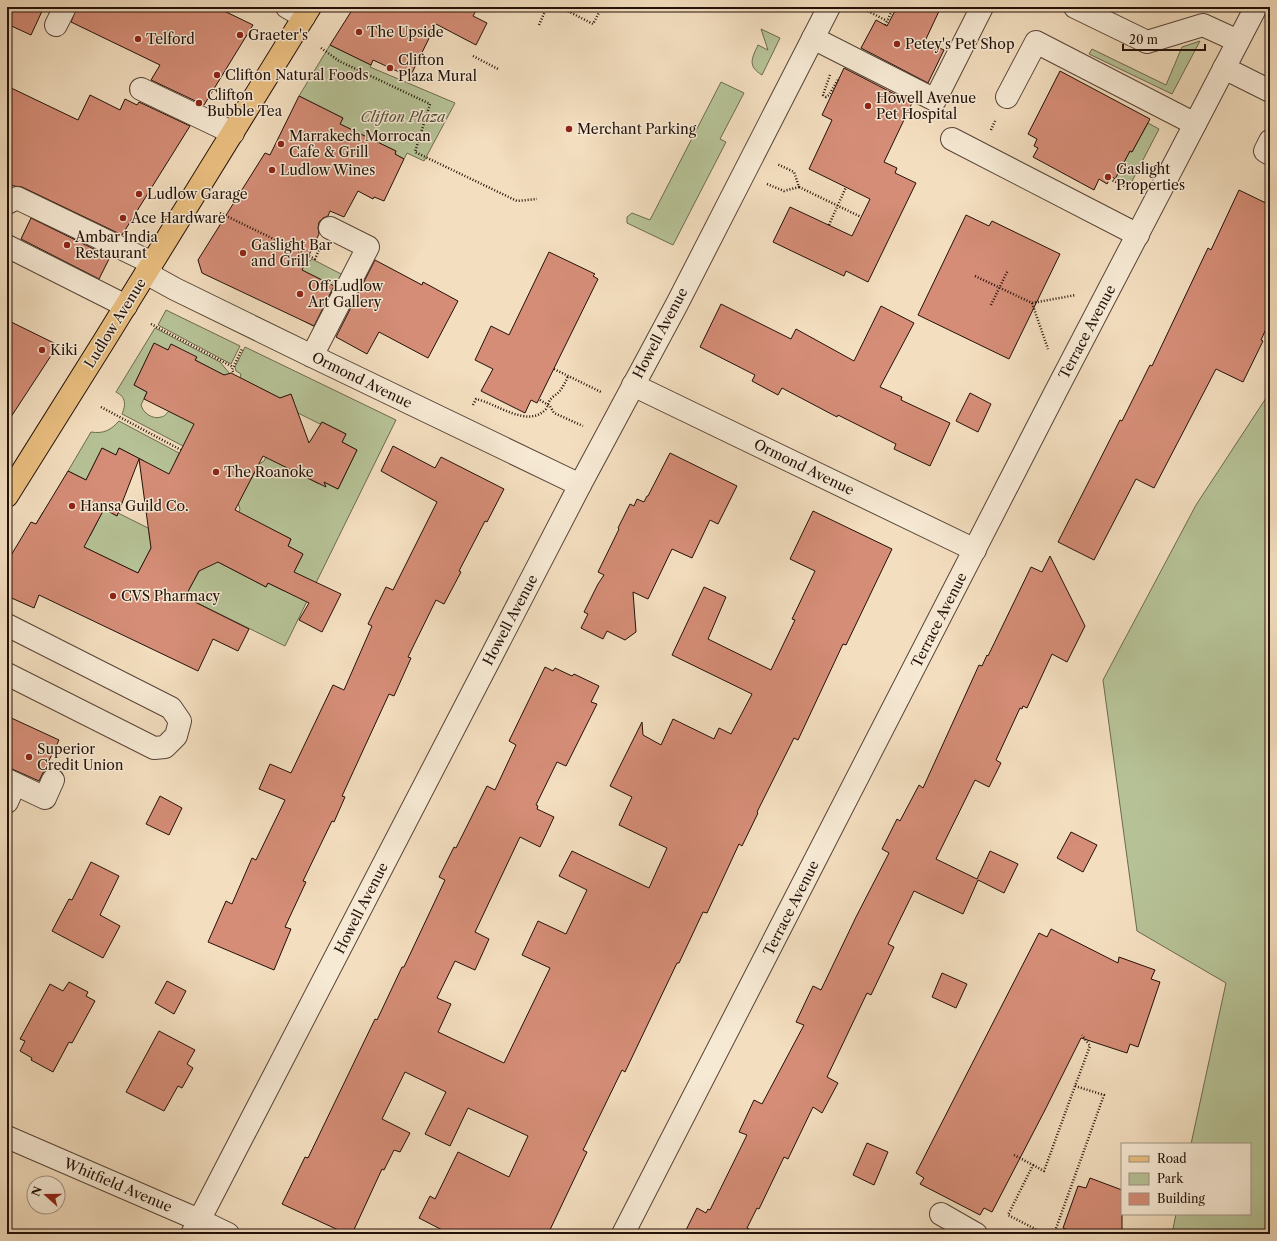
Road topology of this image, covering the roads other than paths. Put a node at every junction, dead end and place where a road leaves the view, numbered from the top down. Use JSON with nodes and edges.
{"nodes":[{"id":1,"x":829,"y":7,"type":"edge"},
{"id":2,"x":982,"y":7,"type":"edge"},
{"id":3,"x":1075,"y":7,"type":"edge"},
{"id":4,"x":1256,"y":7,"type":"edge"},
{"id":5,"x":300,"y":10,"type":"edge"},
{"id":6,"x":813,"y":38,"type":"junction"},
{"id":7,"x":1238,"y":41,"type":"junction"},
{"id":8,"x":1224,"y":68,"type":"junction"},
{"id":9,"x":141,"y":89,"type":"dead end"},
{"id":10,"x":1270,"y":91,"type":"edge"},
{"id":11,"x":1007,"y":97,"type":"dead end"},
{"id":12,"x":1195,"y":124,"type":"junction"},
{"id":13,"x":233,"y":134,"type":"junction"},
{"id":14,"x":952,"y":139,"type":"dead end"},
{"id":15,"x":1270,"y":141,"type":"edge"},
{"id":16,"x":1270,"y":154,"type":"edge"},
{"id":17,"x":7,"y":203,"type":"edge"},
{"id":18,"x":330,"y":228,"type":"road end"},
{"id":19,"x":1138,"y":235,"type":"junction"},
{"id":20,"x":7,"y":246,"type":"edge"},
{"id":21,"x":149,"y":268,"type":"junction"},
{"id":22,"x":126,"y":306,"type":"junction"},
{"id":23,"x":312,"y":356,"type":"junction"},
{"id":24,"x":633,"y":385,"type":"junction"},
{"id":25,"x":580,"y":485,"type":"junction"},
{"id":26,"x":7,"y":496,"type":"edge"},
{"id":27,"x":976,"y":550,"type":"junction"},
{"id":28,"x":7,"y":625,"type":"edge"},
{"id":29,"x":7,"y":674,"type":"edge"},
{"id":30,"x":7,"y":780,"type":"edge"},
{"id":31,"x":53,"y":780,"type":"dead end"},
{"id":32,"x":7,"y":791,"type":"edge"},
{"id":33,"x":7,"y":802,"type":"edge"},
{"id":34,"x":7,"y":1137,"type":"edge"},
{"id":35,"x":941,"y":1214,"type":"dead end"},
{"id":36,"x":195,"y":1227,"type":"edge"},
{"id":37,"x":228,"y":1234,"type":"edge"},
{"id":38,"x":623,"y":1234,"type":"edge"},
{"id":39,"x":976,"y":1234,"type":"edge"}],
"edges":[{"from":1,"to":6,"type":"street","name":"Howell Avenue"},
{"from":2,"to":6,"type":"street"},
{"from":3,"to":7,"type":"street"},
{"from":4,"to":7,"type":"street","name":"Terrace Avenue"},
{"from":5,"to":13,"type":"main road","name":"Ludlow Avenue"},
{"from":6,"to":24,"type":"street","name":"Howell Avenue"},
{"from":7,"to":8,"type":"street","name":"Terrace Avenue"},
{"from":8,"to":10,"type":"street"},
{"from":8,"to":12,"type":"street","name":"Terrace Avenue"},
{"from":9,"to":13,"type":"street"},
{"from":11,"to":12,"type":"street"},
{"from":12,"to":19,"type":"street","name":"Terrace Avenue"},
{"from":13,"to":21,"type":"main road","name":"Ludlow Avenue"},
{"from":14,"to":19,"type":"street"},
{"from":15,"to":16,"type":"street"},
{"from":17,"to":21,"type":"street","name":"Ormond Avenue"},
{"from":18,"to":23,"type":"street"},
{"from":19,"to":27,"type":"street","name":"Terrace Avenue"},
{"from":20,"to":22,"type":"street"},
{"from":21,"to":22,"type":"main road","name":"Ludlow Avenue"},
{"from":21,"to":23,"type":"street","name":"Ormond Avenue"},
{"from":22,"to":26,"type":"main road","name":"Ludlow Avenue"},
{"from":23,"to":25,"type":"street","name":"Ormond Avenue"},
{"from":24,"to":25,"type":"street","name":"Howell Avenue"},
{"from":24,"to":27,"type":"street","name":"Ormond Avenue"},
{"from":25,"to":36,"type":"street","name":"Howell Avenue"},
{"from":27,"to":38,"type":"street","name":"Terrace Avenue"},
{"from":28,"to":29,"type":"street"},
{"from":30,"to":31,"type":"street"},
{"from":32,"to":33,"type":"street"},
{"from":34,"to":36,"type":"street","name":"Whitfield Avenue"},
{"from":35,"to":39,"type":"street"},
{"from":36,"to":37,"type":"street","name":"Whitfield Avenue"}]}
